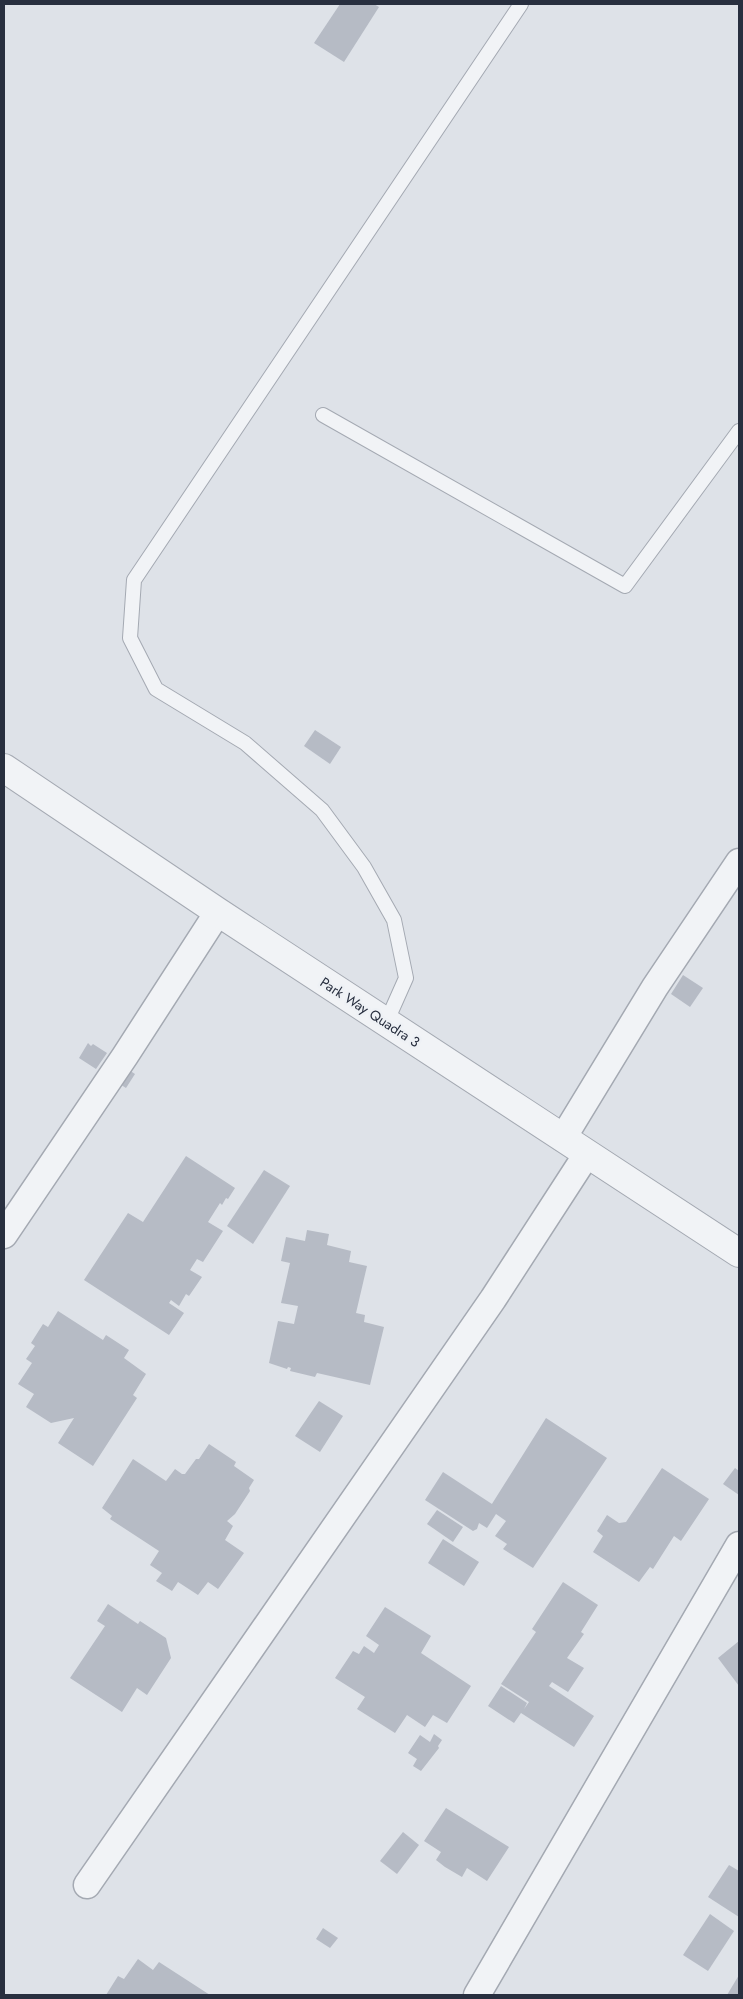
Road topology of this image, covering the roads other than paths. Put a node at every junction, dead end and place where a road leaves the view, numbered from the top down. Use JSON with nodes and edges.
{"nodes":[{"id":1,"x":521,"y":4,"type":"edge"},
{"id":2,"x":323,"y":415,"type":"dead end"},
{"id":3,"x":739,"y":431,"type":"edge"},
{"id":4,"x":4,"y":768,"type":"edge"},
{"id":5,"x":739,"y":862,"type":"edge"},
{"id":6,"x":218,"y":912,"type":"junction"},
{"id":7,"x":386,"y":1023,"type":"junction"},
{"id":8,"x":563,"y":1138,"type":"junction"},
{"id":9,"x":587,"y":1154,"type":"junction"},
{"id":10,"x":4,"y":1235,"type":"edge"},
{"id":11,"x":739,"y":1252,"type":"edge"},
{"id":12,"x":739,"y":1545,"type":"edge"},
{"id":13,"x":87,"y":1885,"type":"dead end"},
{"id":14,"x":477,"y":1995,"type":"edge"}],
"edges":[{"from":1,"to":7,"type":"lane"},
{"from":2,"to":3,"type":"lane"},
{"from":4,"to":6,"type":"street","name":"Park Way Quadra 3"},
{"from":5,"to":8,"type":"street"},
{"from":6,"to":7,"type":"street","name":"Park Way Quadra 3"},
{"from":6,"to":10,"type":"street"},
{"from":7,"to":8,"type":"street","name":"Park Way Quadra 3"},
{"from":8,"to":9,"type":"street","name":"Park Way Quadra 3"},
{"from":9,"to":11,"type":"street","name":"Park Way Quadra 3"},
{"from":9,"to":13,"type":"street"},
{"from":12,"to":14,"type":"street"}]}
